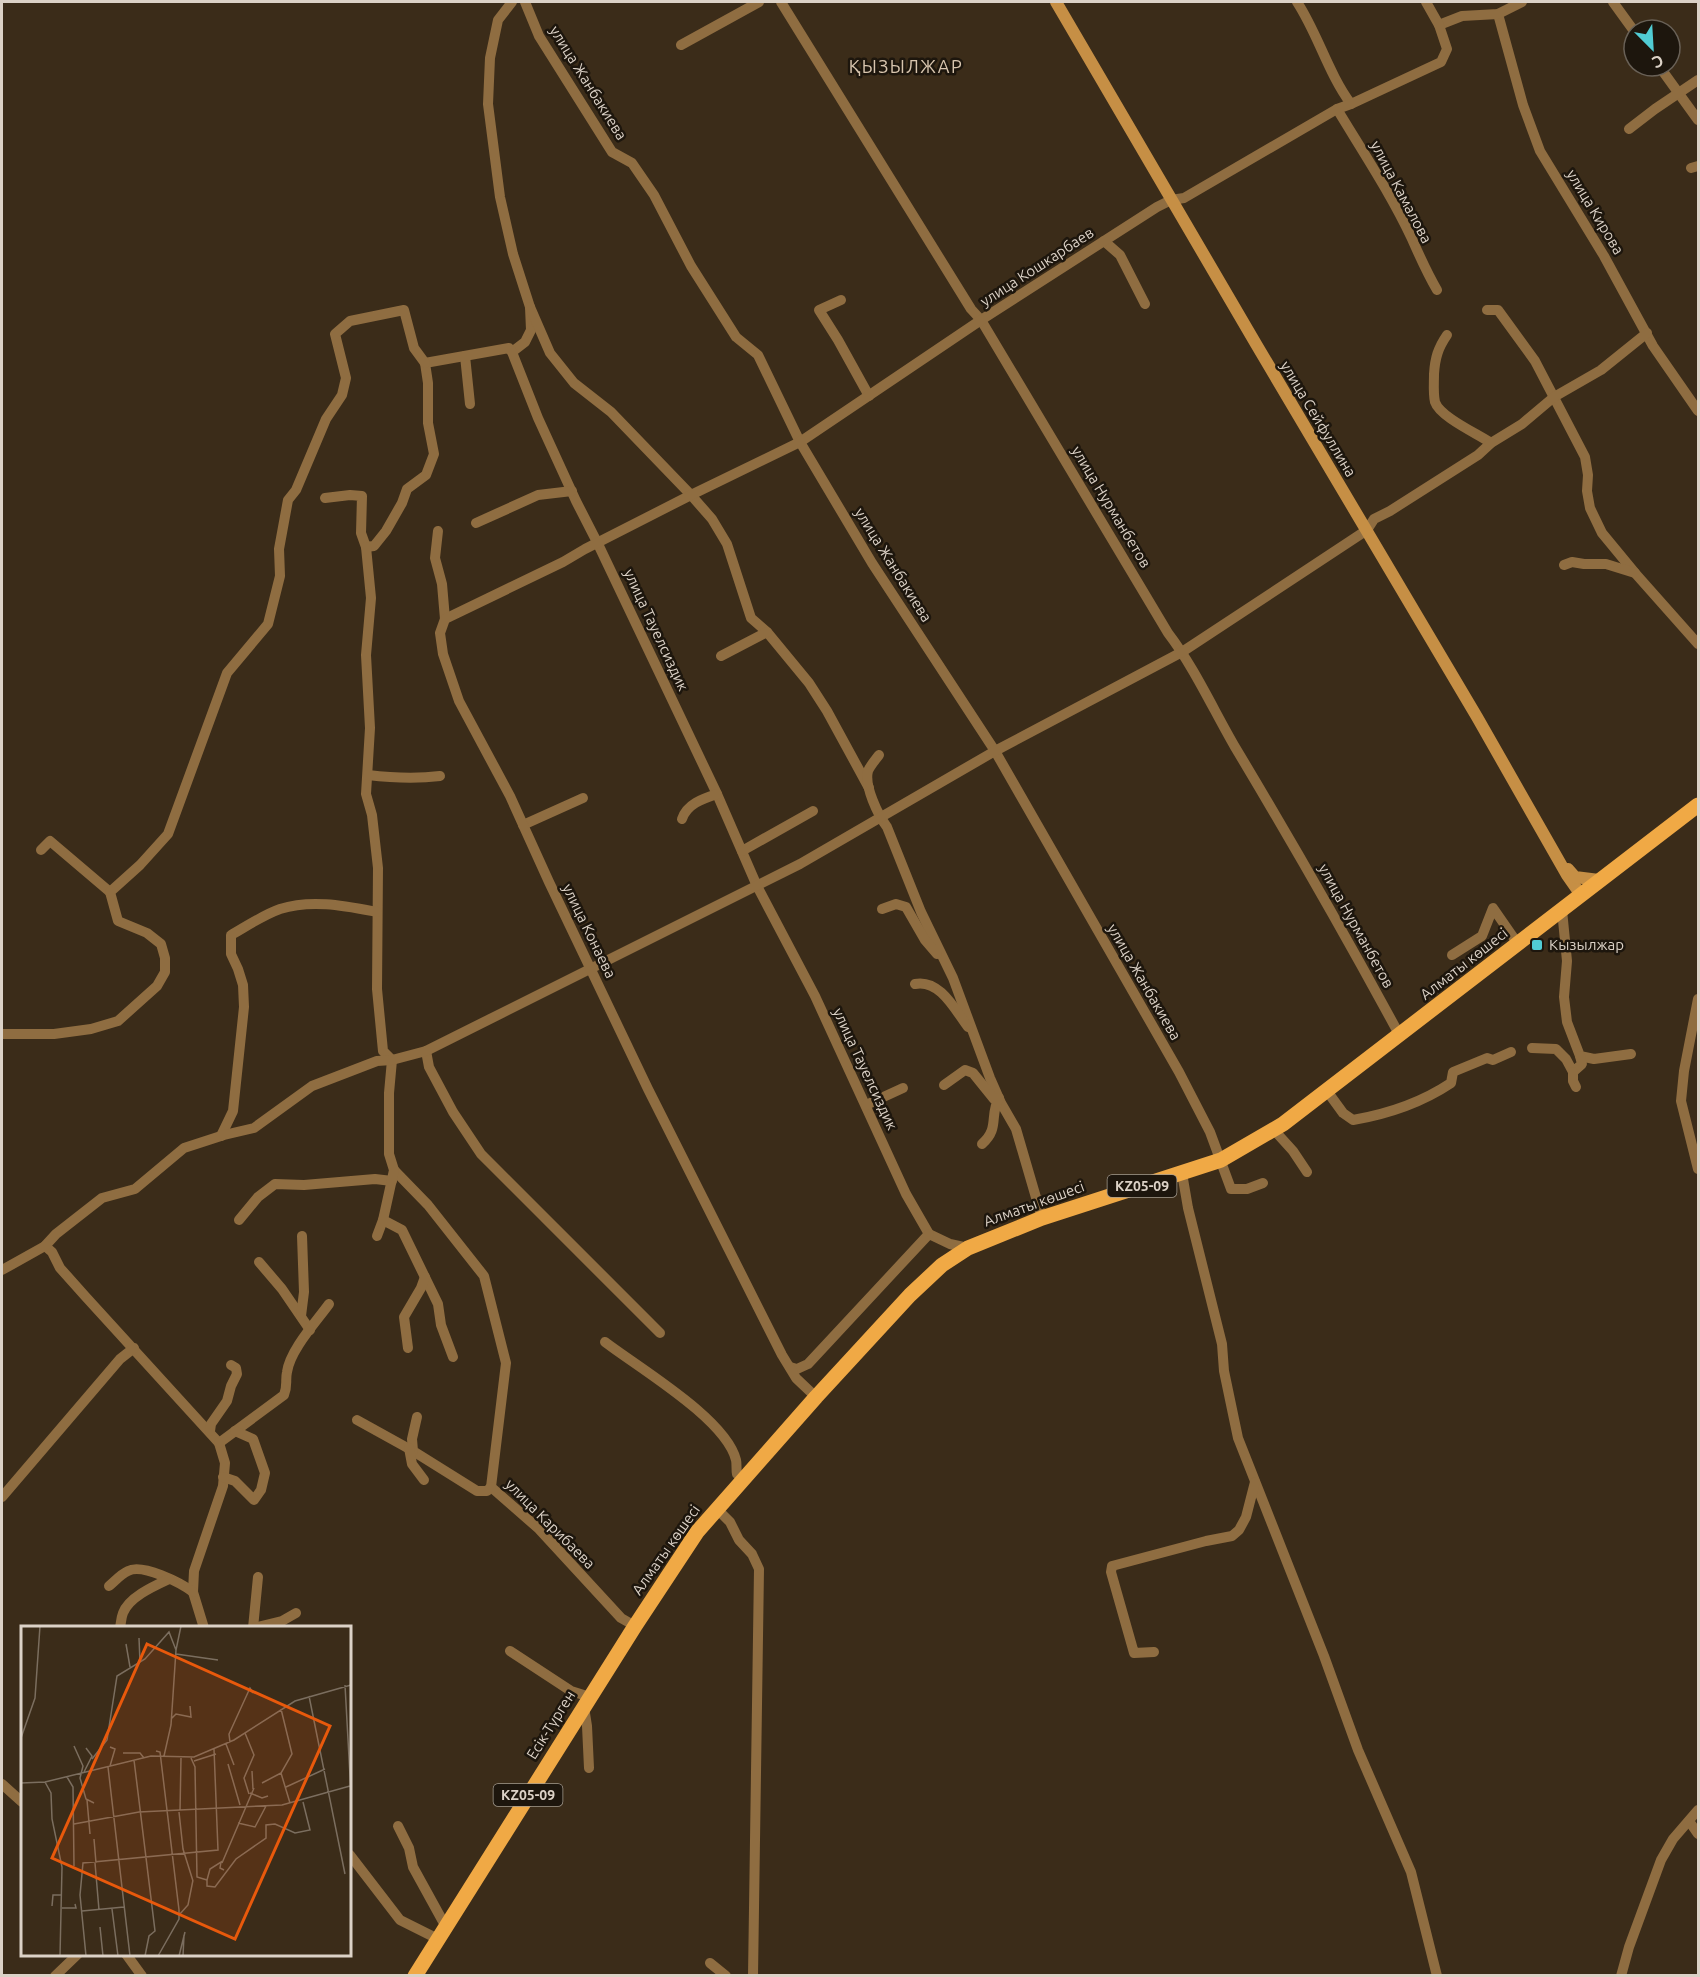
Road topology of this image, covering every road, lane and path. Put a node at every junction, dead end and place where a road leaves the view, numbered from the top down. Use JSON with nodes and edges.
{"nodes":[{"id":1,"x":512,"y":2,"type":"edge"},
{"id":2,"x":525,"y":2,"type":"edge"},
{"id":3,"x":759,"y":2,"type":"edge"},
{"id":4,"x":781,"y":2,"type":"edge"},
{"id":5,"x":1056,"y":2,"type":"edge"},
{"id":6,"x":1297,"y":2,"type":"edge"},
{"id":7,"x":1426,"y":2,"type":"edge"},
{"id":8,"x":1522,"y":2,"type":"edge"},
{"id":9,"x":1613,"y":2,"type":"edge"},
{"id":10,"x":1498,"y":14,"type":"junction"},
{"id":11,"x":1625,"y":18,"type":"edge"},
{"id":12,"x":1439,"y":25,"type":"junction"},
{"id":13,"x":681,"y":45,"type":"dead end"},
{"id":14,"x":1667,"y":78,"type":"edge"},
{"id":15,"x":1698,"y":80,"type":"edge"},
{"id":16,"x":1678,"y":94,"type":"junction"},
{"id":17,"x":1351,"y":104,"type":"junction"},
{"id":18,"x":1337,"y":109,"type":"junction"},
{"id":19,"x":1698,"y":120,"type":"edge"},
{"id":20,"x":1629,"y":129,"type":"dead end"},
{"id":21,"x":1171,"y":200,"type":"junction"},
{"id":22,"x":1104,"y":241,"type":"junction"},
{"id":23,"x":1437,"y":290,"type":"dead end"},
{"id":24,"x":841,"y":300,"type":"dead end"},
{"id":25,"x":1145,"y":304,"type":"dead end"},
{"id":26,"x":530,"y":306,"type":"junction"},
{"id":27,"x":1487,"y":310,"type":"dead end"},
{"id":28,"x":981,"y":320,"type":"junction"},
{"id":29,"x":1647,"y":333,"type":"junction"},
{"id":30,"x":1447,"y":335,"type":"dead end"},
{"id":31,"x":525,"y":342,"type":"junction"},
{"id":32,"x":548,"y":348,"type":"junction"},
{"id":33,"x":512,"y":352,"type":"junction"},
{"id":34,"x":465,"y":356,"type":"junction"},
{"id":35,"x":425,"y":363,"type":"junction"},
{"id":36,"x":869,"y":396,"type":"junction"},
{"id":37,"x":1554,"y":397,"type":"junction"},
{"id":38,"x":470,"y":404,"type":"dead end"},
{"id":39,"x":1698,"y":411,"type":"edge"},
{"id":40,"x":800,"y":442,"type":"junction"},
{"id":41,"x":1491,"y":443,"type":"junction"},
{"id":42,"x":572,"y":491,"type":"junction"},
{"id":43,"x":691,"y":495,"type":"junction"},
{"id":44,"x":325,"y":498,"type":"dead end"},
{"id":45,"x":476,"y":523,"type":"dead end"},
{"id":46,"x":1367,"y":530,"type":"junction"},
{"id":47,"x":438,"y":531,"type":"dead end"},
{"id":48,"x":598,"y":544,"type":"junction"},
{"id":49,"x":366,"y":547,"type":"junction"},
{"id":50,"x":1564,"y":565,"type":"dead end"},
{"id":51,"x":1635,"y":573,"type":"junction"},
{"id":52,"x":445,"y":619,"type":"junction"},
{"id":53,"x":767,"y":632,"type":"junction"},
{"id":54,"x":1698,"y":644,"type":"edge"},
{"id":55,"x":1182,"y":652,"type":"junction"},
{"id":56,"x":721,"y":656,"type":"dead end"},
{"id":57,"x":995,"y":751,"type":"junction"},
{"id":58,"x":879,"y":755,"type":"dead end"},
{"id":59,"x":368,"y":775,"type":"junction"},
{"id":60,"x":440,"y":776,"type":"dead end"},
{"id":61,"x":869,"y":788,"type":"junction"},
{"id":62,"x":717,"y":794,"type":"junction"},
{"id":63,"x":584,"y":798,"type":"dead end"},
{"id":64,"x":1698,"y":805,"type":"edge"},
{"id":65,"x":813,"y":811,"type":"dead end"},
{"id":66,"x":880,"y":818,"type":"junction"},
{"id":67,"x":682,"y":819,"type":"dead end"},
{"id":68,"x":523,"y":825,"type":"junction"},
{"id":69,"x":41,"y":850,"type":"dead end"},
{"id":70,"x":742,"y":851,"type":"junction"},
{"id":71,"x":1553,"y":852,"type":"junction"},
{"id":72,"x":1599,"y":880,"type":"junction"},
{"id":73,"x":757,"y":886,"type":"junction"},
{"id":74,"x":110,"y":892,"type":"junction"},
{"id":75,"x":1581,"y":895,"type":"junction"},
{"id":76,"x":882,"y":909,"type":"dead end"},
{"id":77,"x":1562,"y":910,"type":"junction"},
{"id":78,"x":377,"y":912,"type":"junction"},
{"id":79,"x":1518,"y":944,"type":"junction"},
{"id":80,"x":1452,"y":955,"type":"dead end"},
{"id":81,"x":946,"y":963,"type":"junction"},
{"id":82,"x":591,"y":968,"type":"junction"},
{"id":83,"x":915,"y":984,"type":"dead end"},
{"id":84,"x":1698,"y":999,"type":"edge"},
{"id":85,"x":2,"y":1034,"type":"edge"},
{"id":86,"x":1400,"y":1036,"type":"junction"},
{"id":87,"x":977,"y":1043,"type":"junction"},
{"id":88,"x":1532,"y":1048,"type":"dead end"},
{"id":89,"x":426,"y":1052,"type":"junction"},
{"id":90,"x":1511,"y":1052,"type":"dead end"},
{"id":91,"x":1631,"y":1054,"type":"dead end"},
{"id":92,"x":1580,"y":1056,"type":"junction"},
{"id":93,"x":392,"y":1060,"type":"junction"},
{"id":94,"x":1574,"y":1072,"type":"junction"},
{"id":95,"x":944,"y":1085,"type":"dead end"},
{"id":96,"x":1576,"y":1087,"type":"dead end"},
{"id":97,"x":903,"y":1088,"type":"dead end"},
{"id":98,"x":1327,"y":1091,"type":"junction"},
{"id":99,"x":999,"y":1098,"type":"junction"},
{"id":100,"x":866,"y":1105,"type":"junction"},
{"id":101,"x":1274,"y":1130,"type":"junction"},
{"id":102,"x":220,"y":1136,"type":"junction"},
{"id":103,"x":982,"y":1144,"type":"dead end"},
{"id":104,"x":1221,"y":1160,"type":"junction"},
{"id":105,"x":1698,"y":1169,"type":"edge"},
{"id":106,"x":1307,"y":1172,"type":"dead end"},
{"id":107,"x":1182,"y":1173,"type":"junction"},
{"id":108,"x":393,"y":1175,"type":"junction"},
{"id":109,"x":1263,"y":1183,"type":"dead end"},
{"id":110,"x":1042,"y":1218,"type":"junction"},
{"id":111,"x":239,"y":1220,"type":"dead end"},
{"id":112,"x":383,"y":1220,"type":"junction"},
{"id":113,"x":929,"y":1234,"type":"junction"},
{"id":114,"x":302,"y":1236,"type":"dead end"},
{"id":115,"x":377,"y":1236,"type":"dead end"},
{"id":116,"x":45,"y":1246,"type":"junction"},
{"id":117,"x":968,"y":1248,"type":"junction"},
{"id":118,"x":259,"y":1262,"type":"dead end"},
{"id":119,"x":2,"y":1270,"type":"edge"},
{"id":120,"x":425,"y":1277,"type":"junction"},
{"id":121,"x":329,"y":1304,"type":"dead end"},
{"id":122,"x":301,"y":1316,"type":"junction"},
{"id":123,"x":310,"y":1330,"type":"junction"},
{"id":124,"x":660,"y":1333,"type":"dead end"},
{"id":125,"x":605,"y":1342,"type":"dead end"},
{"id":126,"x":134,"y":1348,"type":"junction"},
{"id":127,"x":408,"y":1348,"type":"dead end"},
{"id":128,"x":453,"y":1357,"type":"dead end"},
{"id":129,"x":231,"y":1365,"type":"dead end"},
{"id":130,"x":790,"y":1367,"type":"junction"},
{"id":131,"x":816,"y":1398,"type":"junction"},
{"id":132,"x":417,"y":1417,"type":"dead end"},
{"id":133,"x":357,"y":1420,"type":"dead end"},
{"id":134,"x":210,"y":1431,"type":"junction"},
{"id":135,"x":235,"y":1431,"type":"junction"},
{"id":136,"x":219,"y":1443,"type":"junction"},
{"id":137,"x":411,"y":1450,"type":"junction"},
{"id":138,"x":224,"y":1477,"type":"junction"},
{"id":139,"x":742,"y":1479,"type":"junction"},
{"id":140,"x":424,"y":1480,"type":"dead end"},
{"id":141,"x":1255,"y":1482,"type":"junction"},
{"id":142,"x":491,"y":1487,"type":"junction"},
{"id":143,"x":2,"y":1497,"type":"edge"},
{"id":144,"x":717,"y":1509,"type":"junction"},
{"id":145,"x":258,"y":1577,"type":"dead end"},
{"id":146,"x":169,"y":1579,"type":"junction"},
{"id":147,"x":109,"y":1586,"type":"dead end"},
{"id":148,"x":193,"y":1592,"type":"junction"},
{"id":149,"x":296,"y":1613,"type":"dead end"},
{"id":150,"x":639,"y":1621,"type":"junction"},
{"id":151,"x":120,"y":1626,"type":"edge"},
{"id":152,"x":203,"y":1626,"type":"edge"},
{"id":153,"x":253,"y":1626,"type":"edge"},
{"id":154,"x":261,"y":1626,"type":"edge"},
{"id":155,"x":510,"y":1651,"type":"dead end"},
{"id":156,"x":1154,"y":1652,"type":"dead end"},
{"id":157,"x":587,"y":1702,"type":"junction"},
{"id":158,"x":589,"y":1768,"type":"dead end"},
{"id":159,"x":3,"y":1790,"type":"edge"},
{"id":160,"x":21,"y":1799,"type":"edge"},
{"id":161,"x":1698,"y":1810,"type":"edge"},
{"id":162,"x":1689,"y":1821,"type":"junction"},
{"id":163,"x":398,"y":1826,"type":"dead end"},
{"id":164,"x":1698,"y":1834,"type":"edge"},
{"id":165,"x":351,"y":1856,"type":"edge"},
{"id":166,"x":442,"y":1933,"type":"junction"},
{"id":167,"x":76,"y":1956,"type":"edge"},
{"id":168,"x":127,"y":1956,"type":"edge"},
{"id":169,"x":710,"y":1963,"type":"dead end"},
{"id":170,"x":55,"y":1976,"type":"edge"},
{"id":171,"x":142,"y":1976,"type":"edge"},
{"id":172,"x":415,"y":1976,"type":"edge"},
{"id":173,"x":726,"y":1976,"type":"edge"},
{"id":174,"x":753,"y":1976,"type":"edge"},
{"id":175,"x":1437,"y":1976,"type":"edge"},
{"id":176,"x":1621,"y":1976,"type":"edge"}],
"edges":[{"from":1,"to":26,"type":"street"},
{"from":2,"to":40,"type":"street","name":"улица Жанбакиева"},
{"from":3,"to":13,"type":"street"},
{"from":4,"to":28,"type":"street","name":"улица Нурманбетов"},
{"from":5,"to":21,"type":"street","name":"улица Сейфуллина"},
{"from":6,"to":17,"type":"street"},
{"from":7,"to":12,"type":"street","name":"улица Кошкарбаев"},
{"from":8,"to":10,"type":"street"},
{"from":9,"to":11,"type":"street"},
{"from":10,"to":12,"type":"street"},
{"from":10,"to":29,"type":"street","name":"улица Кирова"},
{"from":12,"to":17,"type":"street","name":"улица Кошкарбаев"},
{"from":14,"to":16,"type":"street"},
{"from":15,"to":16,"type":"street"},
{"from":16,"to":19,"type":"street"},
{"from":16,"to":20,"type":"street"},
{"from":17,"to":18,"type":"street","name":"улица Кошкарбаев"},
{"from":18,"to":21,"type":"street","name":"улица Кошкарбаев"},
{"from":18,"to":23,"type":"street","name":"улица Камалова"},
{"from":21,"to":22,"type":"street","name":"улица Кошкарбаев"},
{"from":21,"to":46,"type":"street","name":"улица Сейфуллина"},
{"from":22,"to":25,"type":"street"},
{"from":22,"to":28,"type":"street","name":"улица Кошкарбаев"},
{"from":24,"to":36,"type":"street"},
{"from":26,"to":31,"type":"street"},
{"from":26,"to":32,"type":"street"},
{"from":27,"to":37,"type":"street"},
{"from":28,"to":36,"type":"street","name":"улица Кошкарбаев"},
{"from":28,"to":55,"type":"street","name":"улица Нурманбетов"},
{"from":29,"to":37,"type":"street"},
{"from":29,"to":39,"type":"street","name":"улица Кирова"},
{"from":30,"to":41,"type":"street"},
{"from":31,"to":32,"type":"street"},
{"from":31,"to":33,"type":"street"},
{"from":32,"to":43,"type":"street"},
{"from":33,"to":34,"type":"street"},
{"from":33,"to":42,"type":"street","name":"улица Тауелсиздик"},
{"from":34,"to":35,"type":"street"},
{"from":34,"to":38,"type":"street"},
{"from":35,"to":49,"type":"street"},
{"from":35,"to":74,"type":"street"},
{"from":36,"to":40,"type":"street","name":"улица Кошкарбаев"},
{"from":37,"to":41,"type":"street"},
{"from":37,"to":51,"type":"street"},
{"from":40,"to":43,"type":"street","name":"улица Кошкарбаев"},
{"from":40,"to":57,"type":"street","name":"улица Жанбакиева"},
{"from":41,"to":46,"type":"street"},
{"from":42,"to":45,"type":"street"},
{"from":42,"to":48,"type":"street","name":"улица Тауелсиздик"},
{"from":43,"to":48,"type":"street","name":"улица Кошкарбаев"},
{"from":43,"to":53,"type":"street"},
{"from":44,"to":49,"type":"street"},
{"from":46,"to":55,"type":"street"},
{"from":46,"to":71,"type":"street","name":"улица Сейфуллина"},
{"from":47,"to":52,"type":"street","name":"улица Конаева"},
{"from":48,"to":52,"type":"street"},
{"from":48,"to":62,"type":"street","name":"улица Тауелсиздик"},
{"from":49,"to":59,"type":"street"},
{"from":50,"to":51,"type":"street"},
{"from":51,"to":54,"type":"street"},
{"from":52,"to":68,"type":"street","name":"улица Конаева"},
{"from":53,"to":56,"type":"street"},
{"from":53,"to":61,"type":"street"},
{"from":55,"to":57,"type":"street"},
{"from":55,"to":86,"type":"street","name":"улица Нурманбетов"},
{"from":57,"to":66,"type":"street"},
{"from":57,"to":104,"type":"street","name":"улица Жанбакиева"},
{"from":58,"to":61,"type":"street"},
{"from":59,"to":60,"type":"street"},
{"from":59,"to":78,"type":"street"},
{"from":61,"to":66,"type":"street"},
{"from":62,"to":67,"type":"street"},
{"from":62,"to":70,"type":"street","name":"улица Тауелсиздик"},
{"from":63,"to":68,"type":"street"},
{"from":64,"to":72,"type":"main road","name":"Алматы көшесі","number":"KZ05-09"},
{"from":65,"to":70,"type":"street"},
{"from":66,"to":73,"type":"street"},
{"from":66,"to":81,"type":"street"},
{"from":68,"to":82,"type":"street","name":"улица Конаева"},
{"from":69,"to":74,"type":"street"},
{"from":70,"to":73,"type":"street","name":"улица Тауелсиздик"},
{"from":71,"to":72,"type":"street","name":"улица Сейфуллина"},
{"from":71,"to":75,"type":"street","name":"улица Сейфуллина"},
{"from":72,"to":75,"type":"main road","name":"Алматы көшесі","number":"KZ05-09"},
{"from":73,"to":82,"type":"street"},
{"from":73,"to":100,"type":"street","name":"улица Тауелсиздик"},
{"from":74,"to":85,"type":"street"},
{"from":75,"to":77,"type":"main road","name":"Алматы көшесі","number":"KZ05-09"},
{"from":76,"to":81,"type":"street"},
{"from":77,"to":79,"type":"main road","name":"Алматы көшесі","number":"KZ05-09"},
{"from":77,"to":92,"type":"street"},
{"from":78,"to":93,"type":"street"},
{"from":78,"to":102,"type":"street"},
{"from":79,"to":80,"type":"street"},
{"from":79,"to":86,"type":"main road","name":"Алматы көшесі","number":"KZ05-09"},
{"from":81,"to":87,"type":"street"},
{"from":82,"to":89,"type":"street"},
{"from":82,"to":130,"type":"street","name":"улица Конаева"},
{"from":83,"to":87,"type":"street"},
{"from":84,"to":105,"type":"street"},
{"from":86,"to":98,"type":"main road","name":"Алматы көшесі","number":"KZ05-09"},
{"from":87,"to":99,"type":"street"},
{"from":88,"to":94,"type":"street"},
{"from":89,"to":93,"type":"street"},
{"from":89,"to":124,"type":"street"},
{"from":90,"to":98,"type":"street"},
{"from":91,"to":92,"type":"street"},
{"from":92,"to":94,"type":"street"},
{"from":93,"to":102,"type":"street"},
{"from":93,"to":108,"type":"street"},
{"from":94,"to":96,"type":"street"},
{"from":95,"to":99,"type":"street"},
{"from":97,"to":100,"type":"street"},
{"from":98,"to":101,"type":"main road","name":"Алматы көшесі","number":"KZ05-09"},
{"from":99,"to":103,"type":"street"},
{"from":99,"to":110,"type":"street"},
{"from":100,"to":113,"type":"street","name":"улица Тауелсиздик"},
{"from":101,"to":104,"type":"main road","name":"Алматы көшесі","number":"KZ05-09"},
{"from":101,"to":106,"type":"street"},
{"from":102,"to":116,"type":"street"},
{"from":104,"to":107,"type":"main road","name":"Алматы көшесі","number":"KZ05-09"},
{"from":104,"to":109,"type":"street","name":"улица Жанбакиева"},
{"from":107,"to":110,"type":"main road","name":"Алматы көшесі","number":"KZ05-09"},
{"from":107,"to":141,"type":"street"},
{"from":108,"to":111,"type":"street"},
{"from":108,"to":112,"type":"street"},
{"from":108,"to":142,"type":"street","name":"улица Карибаева"},
{"from":110,"to":117,"type":"main road","name":"Алматы көшесі","number":"KZ05-09"},
{"from":112,"to":115,"type":"street"},
{"from":112,"to":120,"type":"street"},
{"from":113,"to":117,"type":"street"},
{"from":113,"to":130,"type":"street"},
{"from":114,"to":122,"type":"street"},
{"from":116,"to":119,"type":"street"},
{"from":116,"to":126,"type":"street"},
{"from":117,"to":131,"type":"main road","name":"Алматы көшесі","number":"KZ05-09"},
{"from":118,"to":122,"type":"street"},
{"from":120,"to":127,"type":"street"},
{"from":120,"to":128,"type":"street"},
{"from":121,"to":123,"type":"street"},
{"from":122,"to":123,"type":"street"},
{"from":123,"to":135,"type":"street"},
{"from":125,"to":139,"type":"street"},
{"from":126,"to":134,"type":"street"},
{"from":126,"to":143,"type":"street"},
{"from":129,"to":134,"type":"street"},
{"from":130,"to":131,"type":"street","name":"улица Конаева"},
{"from":131,"to":139,"type":"main road","name":"Алматы көшесі","number":"KZ05-09"},
{"from":132,"to":137,"type":"street"},
{"from":133,"to":137,"type":"street"},
{"from":134,"to":136,"type":"street"},
{"from":135,"to":136,"type":"street"},
{"from":135,"to":138,"type":"street"},
{"from":136,"to":138,"type":"street"},
{"from":137,"to":140,"type":"street"},
{"from":137,"to":142,"type":"street"},
{"from":138,"to":148,"type":"street"},
{"from":139,"to":144,"type":"main road","name":"Алматы көшесі","number":"KZ05-09"},
{"from":141,"to":156,"type":"street"},
{"from":141,"to":175,"type":"street"},
{"from":142,"to":150,"type":"street","name":"улица Карибаева"},
{"from":144,"to":150,"type":"main road","name":"Алматы көшесі","number":"KZ05-09"},
{"from":144,"to":174,"type":"street"},
{"from":145,"to":153,"type":"street"},
{"from":146,"to":147,"type":"street"},
{"from":146,"to":148,"type":"street"},
{"from":146,"to":151,"type":"street"},
{"from":148,"to":152,"type":"street"},
{"from":149,"to":154,"type":"street"},
{"from":150,"to":157,"type":"main road","name":"Есік-Түрген","number":"KZ05-09"},
{"from":155,"to":157,"type":"street"},
{"from":157,"to":158,"type":"street"},
{"from":157,"to":166,"type":"main road","name":"Есік-Түрген","number":"KZ05-09"},
{"from":159,"to":160,"type":"street"},
{"from":161,"to":162,"type":"street"},
{"from":162,"to":164,"type":"street"},
{"from":162,"to":176,"type":"street"},
{"from":163,"to":166,"type":"street"},
{"from":165,"to":166,"type":"street"},
{"from":166,"to":172,"type":"main road","name":"Есік-Түрген","number":"KZ05-09"},
{"from":167,"to":170,"type":"street"},
{"from":168,"to":171,"type":"street"},
{"from":169,"to":173,"type":"street"}]}
